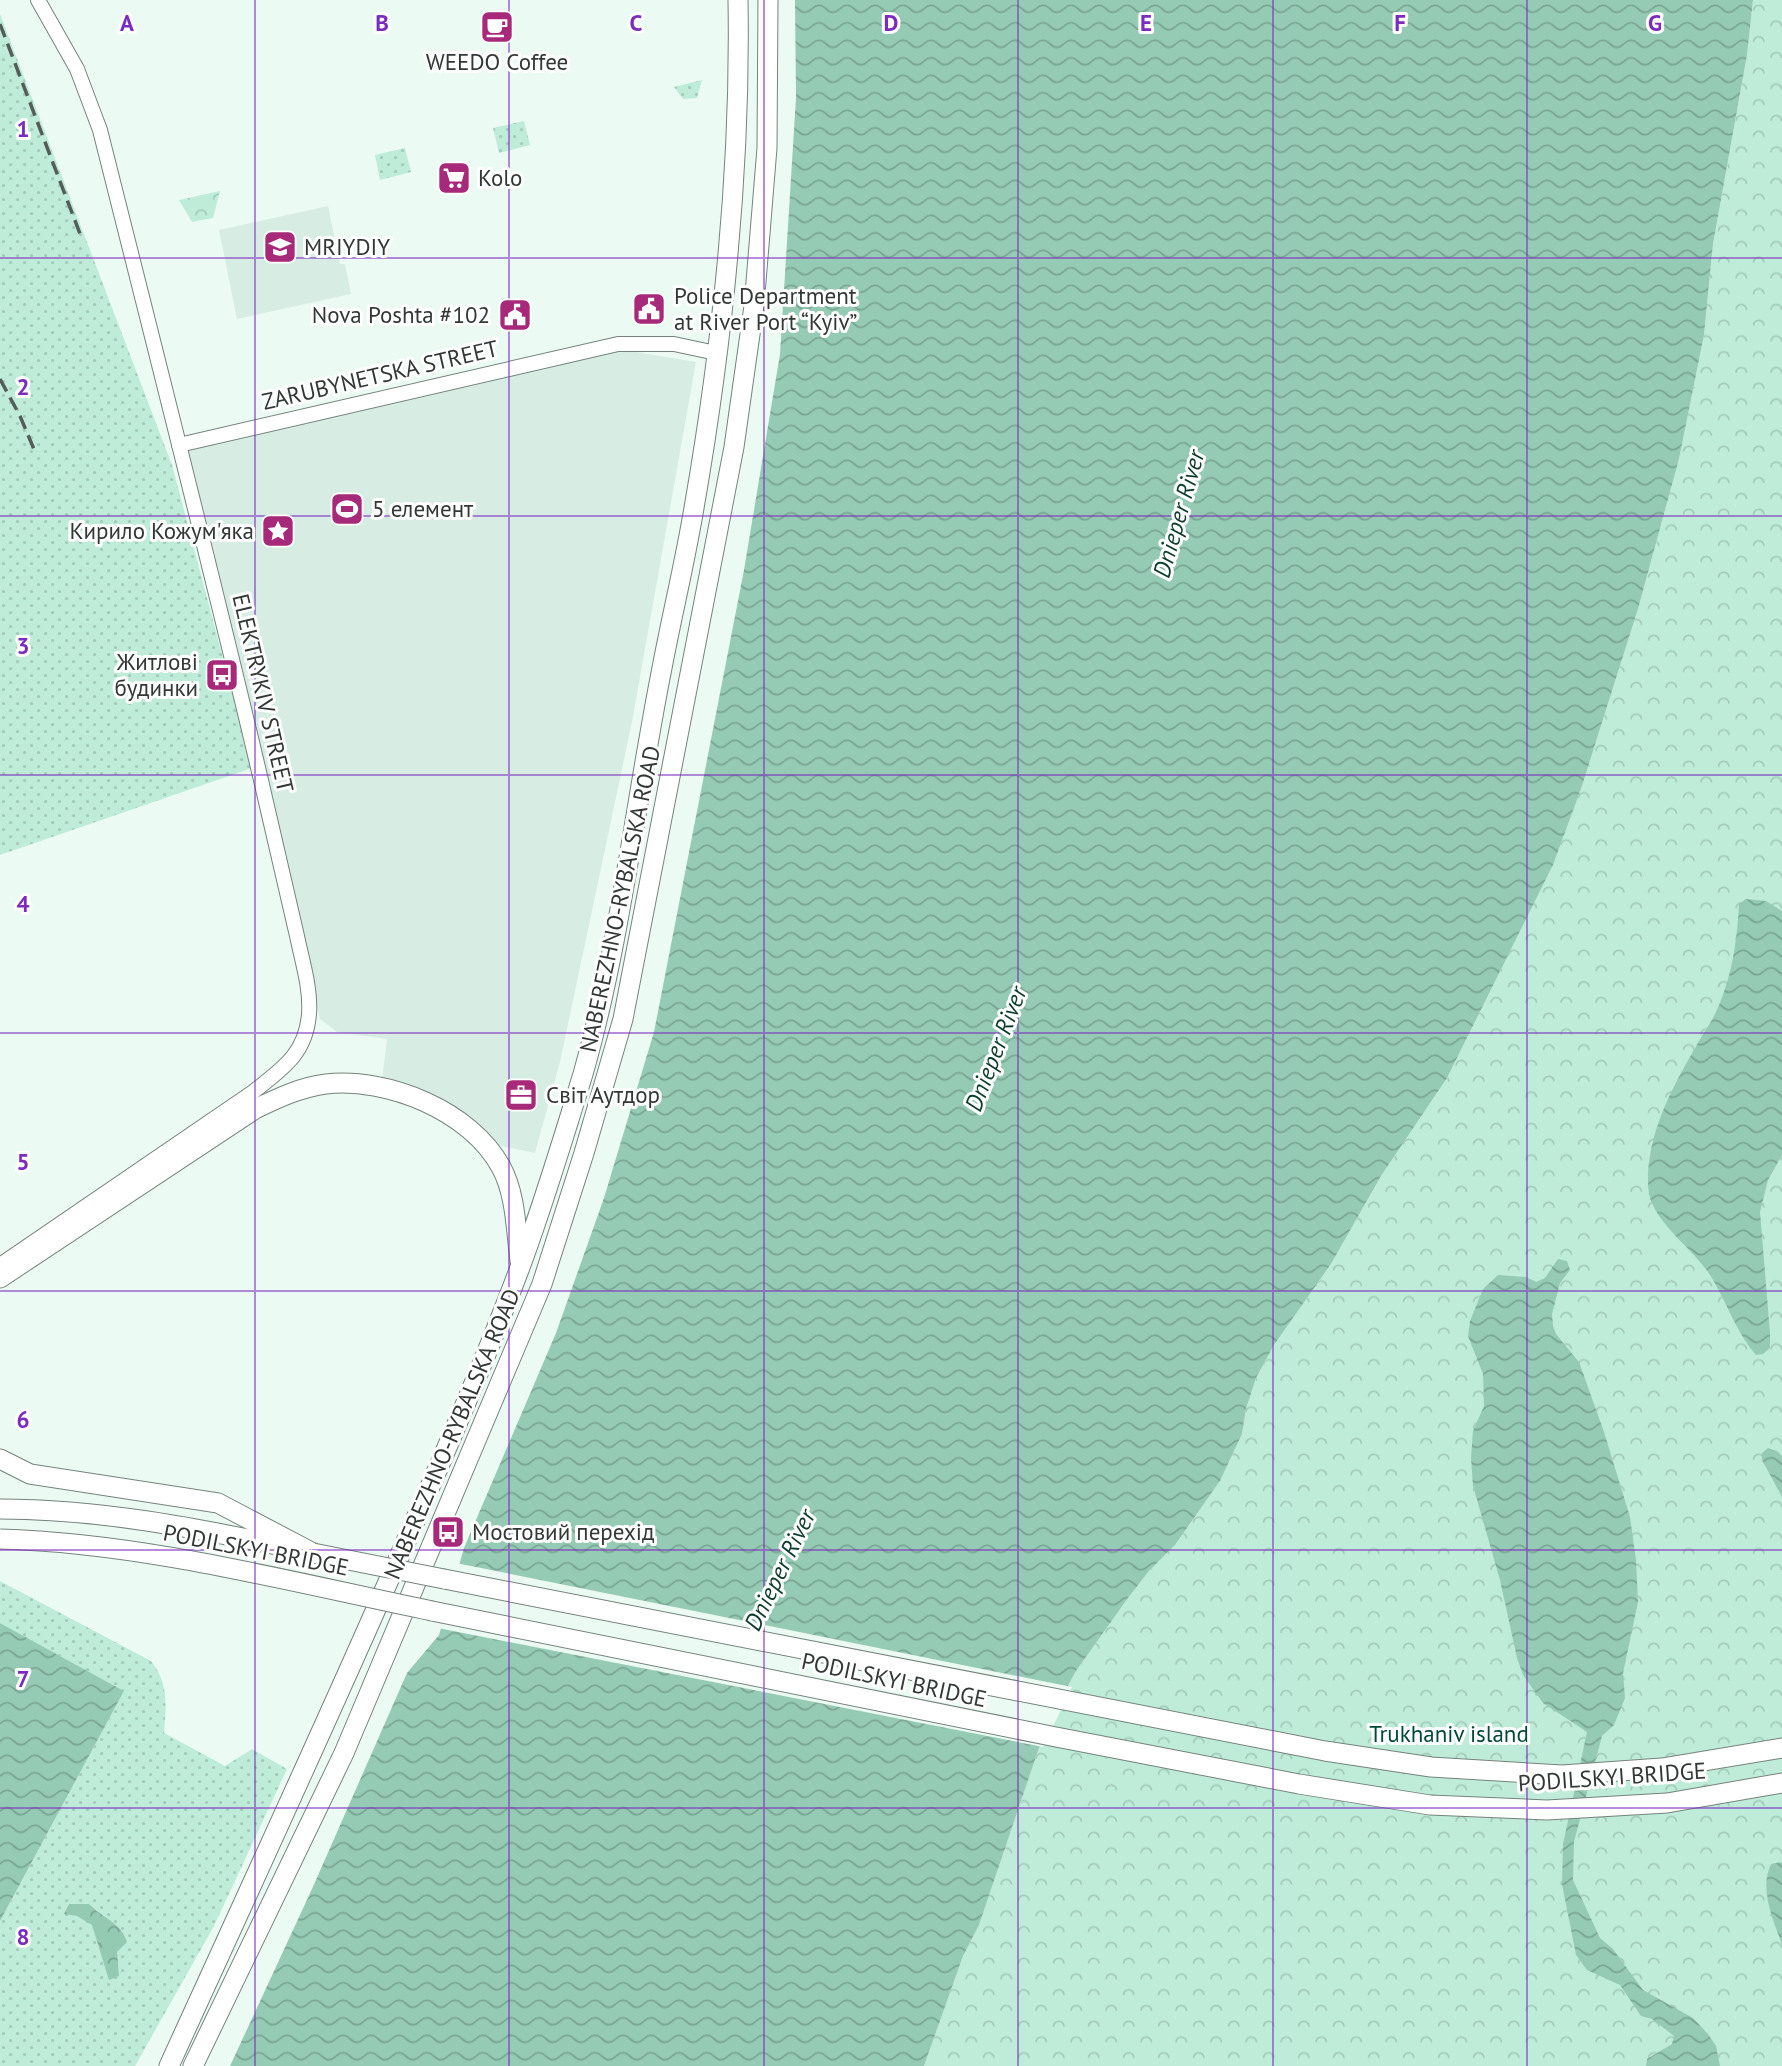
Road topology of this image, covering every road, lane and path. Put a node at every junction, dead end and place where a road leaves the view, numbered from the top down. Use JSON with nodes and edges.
{"nodes":[{"id":1,"x":38,"y":0,"type":"edge"},
{"id":2,"x":738,"y":0,"type":"edge"},
{"id":3,"x":768,"y":0,"type":"edge"},
{"id":4,"x":716,"y":353,"type":"junction"},
{"id":5,"x":179,"y":445,"type":"junction"},
{"id":6,"x":0,"y":1265,"type":"edge"},
{"id":7,"x":520,"y":1266,"type":"junction"},
{"id":8,"x":0,"y":1278,"type":"edge"},
{"id":9,"x":0,"y":1459,"type":"edge"},
{"id":10,"x":0,"y":1508,"type":"edge"},
{"id":11,"x":0,"y":1539,"type":"edge"},
{"id":12,"x":313,"y":1553,"type":"junction"},
{"id":13,"x":1782,"y":1748,"type":"edge"},
{"id":14,"x":1782,"y":1783,"type":"edge"},
{"id":15,"x":169,"y":2066,"type":"edge"},
{"id":16,"x":193,"y":2066,"type":"edge"}],
"edges":[{"from":1,"to":5,"type":"street","name":"ELEKTRYKIV STREET"},
{"from":2,"to":4,"type":"main road","name":"NABEREZHNO-RYBALSKA ROAD"},
{"from":3,"to":16,"type":"main road","name":"NABEREZHNO-RYBALSKA ROAD"},
{"from":4,"to":5,"type":"street","name":"ZARUBYNETSKA STREET"},
{"from":4,"to":7,"type":"main road","name":"NABEREZHNO-RYBALSKA ROAD"},
{"from":5,"to":6,"type":"street","name":"ELEKTRYKIV STREET"},
{"from":7,"to":8,"type":"main road"},
{"from":7,"to":15,"type":"main road","name":"NABEREZHNO-RYBALSKA ROAD"},
{"from":9,"to":12,"type":"main road"},
{"from":10,"to":12,"type":"main road","name":"PODILSKYI BRIDGE"},
{"from":11,"to":14,"type":"main road","name":"PODILSKYI BRIDGE","bridge":true},
{"from":12,"to":13,"type":"main road","name":"PODILSKYI BRIDGE","bridge":true}]}
